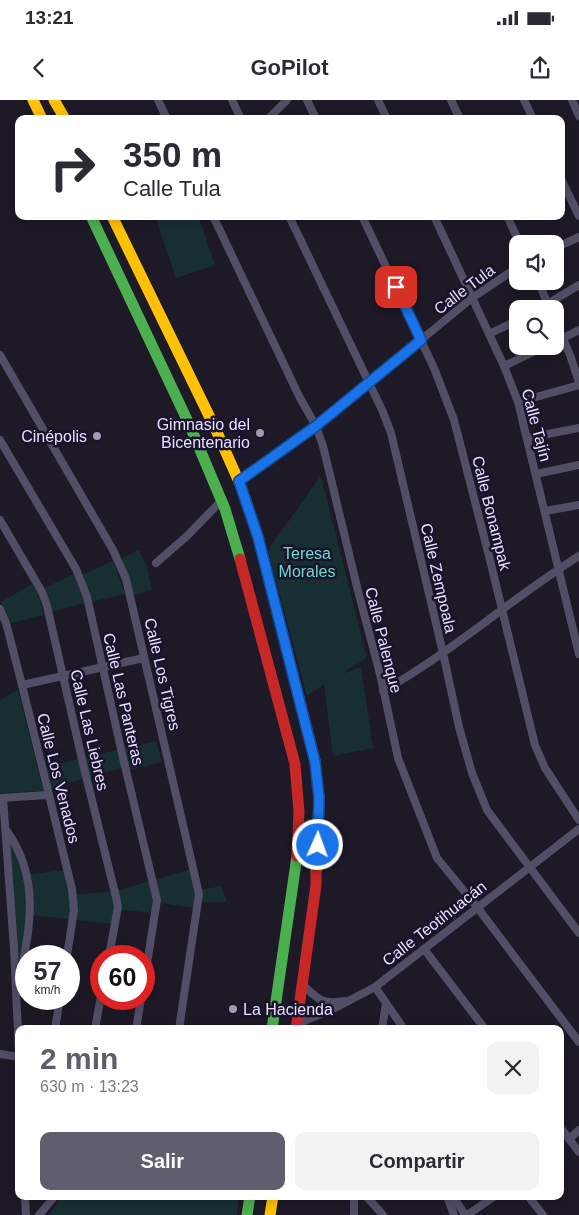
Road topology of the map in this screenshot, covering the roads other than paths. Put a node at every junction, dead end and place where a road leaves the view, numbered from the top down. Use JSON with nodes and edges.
{"nodes":[{"id":1,"x":32,"y":100,"type":"edge"},
{"id":2,"x":54,"y":100,"type":"edge"},
{"id":3,"x":158,"y":100,"type":"edge"},
{"id":4,"x":232,"y":100,"type":"edge"},
{"id":5,"x":287,"y":100,"type":"edge"},
{"id":6,"x":307,"y":100,"type":"edge"},
{"id":7,"x":378,"y":100,"type":"edge"},
{"id":8,"x":452,"y":100,"type":"edge"},
{"id":9,"x":524,"y":100,"type":"edge"},
{"id":10,"x":572,"y":100,"type":"edge"},
{"id":11,"x":40,"y":115,"type":"edge"},
{"id":12,"x":62,"y":115,"type":"edge"},
{"id":13,"x":165,"y":115,"type":"edge"},
{"id":14,"x":239,"y":115,"type":"edge"},
{"id":15,"x":272,"y":115,"type":"edge"},
{"id":16,"x":314,"y":115,"type":"edge"},
{"id":17,"x":385,"y":115,"type":"edge"},
{"id":18,"x":458,"y":115,"type":"edge"},
{"id":19,"x":531,"y":115,"type":"edge"},
{"id":20,"x":579,"y":116,"type":"edge"},
{"id":21,"x":565,"y":187,"type":"edge"},
{"id":22,"x":579,"y":216,"type":"edge"},
{"id":23,"x":93,"y":220,"type":"edge"},
{"id":24,"x":109,"y":220,"type":"edge"},
{"id":25,"x":114,"y":220,"type":"edge"},
{"id":26,"x":215,"y":220,"type":"edge"},
{"id":27,"x":291,"y":220,"type":"edge"},
{"id":28,"x":364,"y":220,"type":"edge"},
{"id":29,"x":436,"y":220,"type":"edge"},
{"id":30,"x":509,"y":220,"type":"edge"},
{"id":31,"x":516,"y":235,"type":"edge"},
{"id":32,"x":121,"y":236,"type":"junction"},
{"id":33,"x":579,"y":237,"type":"edge"},
{"id":34,"x":564,"y":244,"type":"edge"},
{"id":35,"x":509,"y":273,"type":"edge"},
{"id":36,"x":579,"y":285,"type":"edge"},
{"id":37,"x":472,"y":298,"type":"junction"},
{"id":38,"x":558,"y":300,"type":"edge"},
{"id":39,"x":509,"y":324,"type":"edge"},
{"id":40,"x":579,"y":330,"type":"edge"},
{"id":41,"x":489,"y":334,"type":"junction"},
{"id":42,"x":564,"y":338,"type":"edge"},
{"id":43,"x":421,"y":340,"type":"junction"},
{"id":44,"x":564,"y":341,"type":"edge"},
{"id":45,"x":0,"y":355,"type":"edge"},
{"id":46,"x":527,"y":355,"type":"edge"},
{"id":47,"x":504,"y":366,"type":"junction"},
{"id":48,"x":192,"y":380,"type":"junction"},
{"id":49,"x":369,"y":383,"type":"junction"},
{"id":50,"x":170,"y":384,"type":"junction"},
{"id":51,"x":579,"y":384,"type":"edge"},
{"id":52,"x":518,"y":402,"type":"junction"},
{"id":53,"x":316,"y":426,"type":"junction"},
{"id":54,"x":579,"y":428,"type":"edge"},
{"id":55,"x":527,"y":438,"type":"junction"},
{"id":56,"x":0,"y":440,"type":"edge"},
{"id":57,"x":579,"y":465,"type":"edge"},
{"id":58,"x":536,"y":474,"type":"junction"},
{"id":59,"x":239,"y":481,"type":"junction"},
{"id":60,"x":222,"y":500,"type":"junction"},
{"id":61,"x":579,"y":505,"type":"edge"},
{"id":62,"x":546,"y":511,"type":"junction"},
{"id":63,"x":0,"y":520,"type":"edge"},
{"id":64,"x":579,"y":556,"type":"edge"},
{"id":65,"x":156,"y":563,"type":"dead end"},
{"id":66,"x":559,"y":568,"type":"junction"},
{"id":67,"x":502,"y":608,"type":"junction"},
{"id":68,"x":0,"y":609,"type":"edge"},
{"id":69,"x":443,"y":654,"type":"junction"},
{"id":70,"x":579,"y":654,"type":"edge"},
{"id":71,"x":144,"y":658,"type":"junction"},
{"id":72,"x":102,"y":666,"type":"junction"},
{"id":73,"x":292,"y":666,"type":"junction"},
{"id":74,"x":271,"y":671,"type":"junction"},
{"id":75,"x":63,"y":675,"type":"junction"},
{"id":76,"x":22,"y":684,"type":"junction"},
{"id":77,"x":383,"y":691,"type":"junction"},
{"id":78,"x":48,"y":795,"type":"junction"},
{"id":79,"x":1,"y":798,"type":"edge"},
{"id":80,"x":579,"y":820,"type":"edge"},
{"id":81,"x":579,"y":829,"type":"edge"},
{"id":82,"x":6,"y":830,"type":"junction"},
{"id":83,"x":530,"y":867,"type":"junction"},
{"id":84,"x":295,"y":883,"type":"junction"},
{"id":85,"x":316,"y":885,"type":"junction"},
{"id":86,"x":477,"y":907,"type":"junction"},
{"id":87,"x":579,"y":933,"type":"edge"},
{"id":88,"x":26,"y":945,"type":"edge"},
{"id":89,"x":69,"y":945,"type":"edge"},
{"id":90,"x":111,"y":945,"type":"edge"},
{"id":91,"x":150,"y":945,"type":"edge"},
{"id":92,"x":424,"y":949,"type":"junction"},
{"id":93,"x":15,"y":976,"type":"edge"},
{"id":94,"x":302,"y":984,"type":"junction"},
{"id":95,"x":375,"y":987,"type":"junction"},
{"id":96,"x":352,"y":999,"type":"junction"},
{"id":97,"x":386,"y":1004,"type":"junction"},
{"id":98,"x":17,"y":1010,"type":"edge"},
{"id":99,"x":58,"y":1010,"type":"edge"},
{"id":100,"x":98,"y":1010,"type":"edge"},
{"id":101,"x":139,"y":1010,"type":"edge"},
{"id":102,"x":18,"y":1025,"type":"edge"},
{"id":103,"x":56,"y":1025,"type":"edge"},
{"id":104,"x":96,"y":1025,"type":"edge"},
{"id":105,"x":137,"y":1025,"type":"edge"},
{"id":106,"x":180,"y":1025,"type":"edge"},
{"id":107,"x":273,"y":1025,"type":"edge"},
{"id":108,"x":296,"y":1025,"type":"edge"},
{"id":109,"x":300,"y":1025,"type":"edge"},
{"id":110,"x":383,"y":1025,"type":"edge"},
{"id":111,"x":401,"y":1025,"type":"edge"},
{"id":112,"x":482,"y":1025,"type":"edge"},
{"id":113,"x":579,"y":1042,"type":"edge"},
{"id":114,"x":0,"y":1054,"type":"edge"},
{"id":115,"x":15,"y":1056,"type":"edge"},
{"id":116,"x":579,"y":1130,"type":"edge"},
{"id":117,"x":564,"y":1132,"type":"edge"},
{"id":118,"x":569,"y":1139,"type":"junction"},
{"id":119,"x":579,"y":1152,"type":"edge"},
{"id":120,"x":26,"y":1200,"type":"edge"},
{"id":121,"x":53,"y":1200,"type":"edge"},
{"id":122,"x":249,"y":1200,"type":"edge"},
{"id":123,"x":272,"y":1200,"type":"edge"},
{"id":124,"x":354,"y":1200,"type":"edge"},
{"id":125,"x":370,"y":1200,"type":"edge"},
{"id":126,"x":448,"y":1200,"type":"edge"},
{"id":127,"x":456,"y":1200,"type":"edge"},
{"id":128,"x":489,"y":1200,"type":"edge"},
{"id":129,"x":531,"y":1200,"type":"edge"},
{"id":130,"x":26,"y":1215,"type":"edge"},
{"id":131,"x":40,"y":1215,"type":"edge"},
{"id":132,"x":247,"y":1215,"type":"edge"},
{"id":133,"x":270,"y":1215,"type":"edge"},
{"id":134,"x":354,"y":1215,"type":"edge"},
{"id":135,"x":384,"y":1215,"type":"edge"},
{"id":136,"x":454,"y":1215,"type":"edge"},
{"id":137,"x":466,"y":1215,"type":"edge"},
{"id":138,"x":543,"y":1215,"type":"edge"}],
"edges":[{"from":1,"to":11,"type":"main road"},
{"from":2,"to":12,"type":"main road"},
{"from":3,"to":13,"type":"street"},
{"from":4,"to":14,"type":"street"},
{"from":5,"to":15,"type":"street"},
{"from":6,"to":16,"type":"street"},
{"from":7,"to":17,"type":"street"},
{"from":8,"to":18,"type":"street"},
{"from":9,"to":19,"type":"street"},
{"from":10,"to":20,"type":"street"},
{"from":21,"to":22,"type":"street"},
{"from":23,"to":50,"type":"main road"},
{"from":24,"to":32,"type":"main road"},
{"from":25,"to":32,"type":"main road"},
{"from":26,"to":53,"type":"street","name":"Calle Palenque"},
{"from":27,"to":49,"type":"street","name":"Calle Zempoala"},
{"from":28,"to":43,"type":"street","name":"Calle Bonampak"},
{"from":29,"to":37,"type":"street","name":"Calle Tajín"},
{"from":30,"to":31,"type":"street"},
{"from":32,"to":48,"type":"main road"},
{"from":33,"to":34,"type":"street"},
{"from":35,"to":37,"type":"street","name":"Calle Tula"},
{"from":36,"to":38,"type":"street"},
{"from":37,"to":41,"type":"street","name":"Calle Tajín"},
{"from":37,"to":43,"type":"street","name":"Calle Tula"},
{"from":39,"to":41,"type":"street"},
{"from":40,"to":42,"type":"street"},
{"from":41,"to":47,"type":"street","name":"Calle Tajín"},
{"from":43,"to":49,"type":"street","name":"Calle Tula"},
{"from":43,"to":67,"type":"street","name":"Calle Bonampak"},
{"from":44,"to":51,"type":"street"},
{"from":45,"to":71,"type":"street","name":"Calle Los Tigres"},
{"from":46,"to":47,"type":"street"},
{"from":47,"to":52,"type":"street","name":"Calle Tajín"},
{"from":48,"to":50,"type":"main road"},
{"from":48,"to":59,"type":"main road"},
{"from":49,"to":53,"type":"street","name":"Calle Tula"},
{"from":49,"to":69,"type":"street","name":"Calle Zempoala"},
{"from":50,"to":60,"type":"main road"},
{"from":51,"to":52,"type":"street"},
{"from":52,"to":55,"type":"street","name":"Calle Tajín"},
{"from":53,"to":59,"type":"street","name":"Calle Tula"},
{"from":53,"to":77,"type":"street","name":"Calle Palenque"},
{"from":54,"to":55,"type":"street"},
{"from":55,"to":58,"type":"street","name":"Calle Tajín"},
{"from":56,"to":72,"type":"street","name":"Calle Las Panteras"},
{"from":57,"to":58,"type":"street"},
{"from":58,"to":62,"type":"street","name":"Calle Tajín"},
{"from":59,"to":73,"type":"main road"},
{"from":60,"to":65,"type":"street"},
{"from":60,"to":74,"type":"main road"},
{"from":61,"to":62,"type":"street"},
{"from":62,"to":66,"type":"street","name":"Calle Tajín"},
{"from":63,"to":75,"type":"street","name":"Calle Las Liebres"},
{"from":64,"to":66,"type":"street"},
{"from":66,"to":67,"type":"street"},
{"from":66,"to":70,"type":"street","name":"Calle Tajín"},
{"from":67,"to":69,"type":"street"},
{"from":67,"to":80,"type":"street","name":"Calle Bonampak"},
{"from":68,"to":76,"type":"street","name":"Calle Los Venados"},
{"from":69,"to":77,"type":"street"},
{"from":69,"to":83,"type":"street","name":"Calle Zempoala"},
{"from":71,"to":72,"type":"street"},
{"from":71,"to":106,"type":"street","name":"Calle Los Tigres"},
{"from":72,"to":75,"type":"street"},
{"from":72,"to":91,"type":"street","name":"Calle Las Panteras"},
{"from":73,"to":74,"type":"main road"},
{"from":73,"to":85,"type":"main road"},
{"from":74,"to":84,"type":"main road"},
{"from":75,"to":76,"type":"street"},
{"from":75,"to":90,"type":"street","name":"Calle Las Liebres"},
{"from":76,"to":78,"type":"street","name":"Calle Los Venados"},
{"from":77,"to":86,"type":"street","name":"Calle Palenque"},
{"from":78,"to":79,"type":"street"},
{"from":78,"to":89,"type":"street","name":"Calle Los Venados"},
{"from":79,"to":82,"type":"street"},
{"from":81,"to":83,"type":"street","name":"Calle Teotihuacán"},
{"from":82,"to":88,"type":"street"},
{"from":82,"to":93,"type":"street"},
{"from":83,"to":86,"type":"street","name":"Calle Teotihuacán"},
{"from":83,"to":87,"type":"street","name":"Calle Zempoala"},
{"from":84,"to":85,"type":"main road"},
{"from":84,"to":107,"type":"main road"},
{"from":85,"to":94,"type":"main road"},
{"from":86,"to":92,"type":"street","name":"Calle Teotihuacán"},
{"from":86,"to":113,"type":"street","name":"Calle Palenque"},
{"from":92,"to":95,"type":"street","name":"Calle Teotihuacán"},
{"from":92,"to":112,"type":"street"},
{"from":94,"to":96,"type":"street"},
{"from":94,"to":108,"type":"main road"},
{"from":95,"to":96,"type":"street","name":"Calle Teotihuacán"},
{"from":95,"to":97,"type":"street"},
{"from":96,"to":109,"type":"street","name":"Calle Teotihuacán"},
{"from":97,"to":110,"type":"street"},
{"from":97,"to":111,"type":"street"},
{"from":98,"to":102,"type":"street"},
{"from":99,"to":103,"type":"street"},
{"from":100,"to":104,"type":"street"},
{"from":101,"to":105,"type":"street"},
{"from":114,"to":115,"type":"street"},
{"from":116,"to":118,"type":"street"},
{"from":117,"to":118,"type":"street"},
{"from":118,"to":119,"type":"street"},
{"from":120,"to":130,"type":"street"},
{"from":121,"to":131,"type":"street"},
{"from":122,"to":132,"type":"main road"},
{"from":123,"to":133,"type":"main road"},
{"from":124,"to":134,"type":"street"},
{"from":125,"to":135,"type":"street"},
{"from":126,"to":136,"type":"street"},
{"from":127,"to":137,"type":"street"},
{"from":128,"to":137,"type":"street"},
{"from":129,"to":138,"type":"street"}]}
